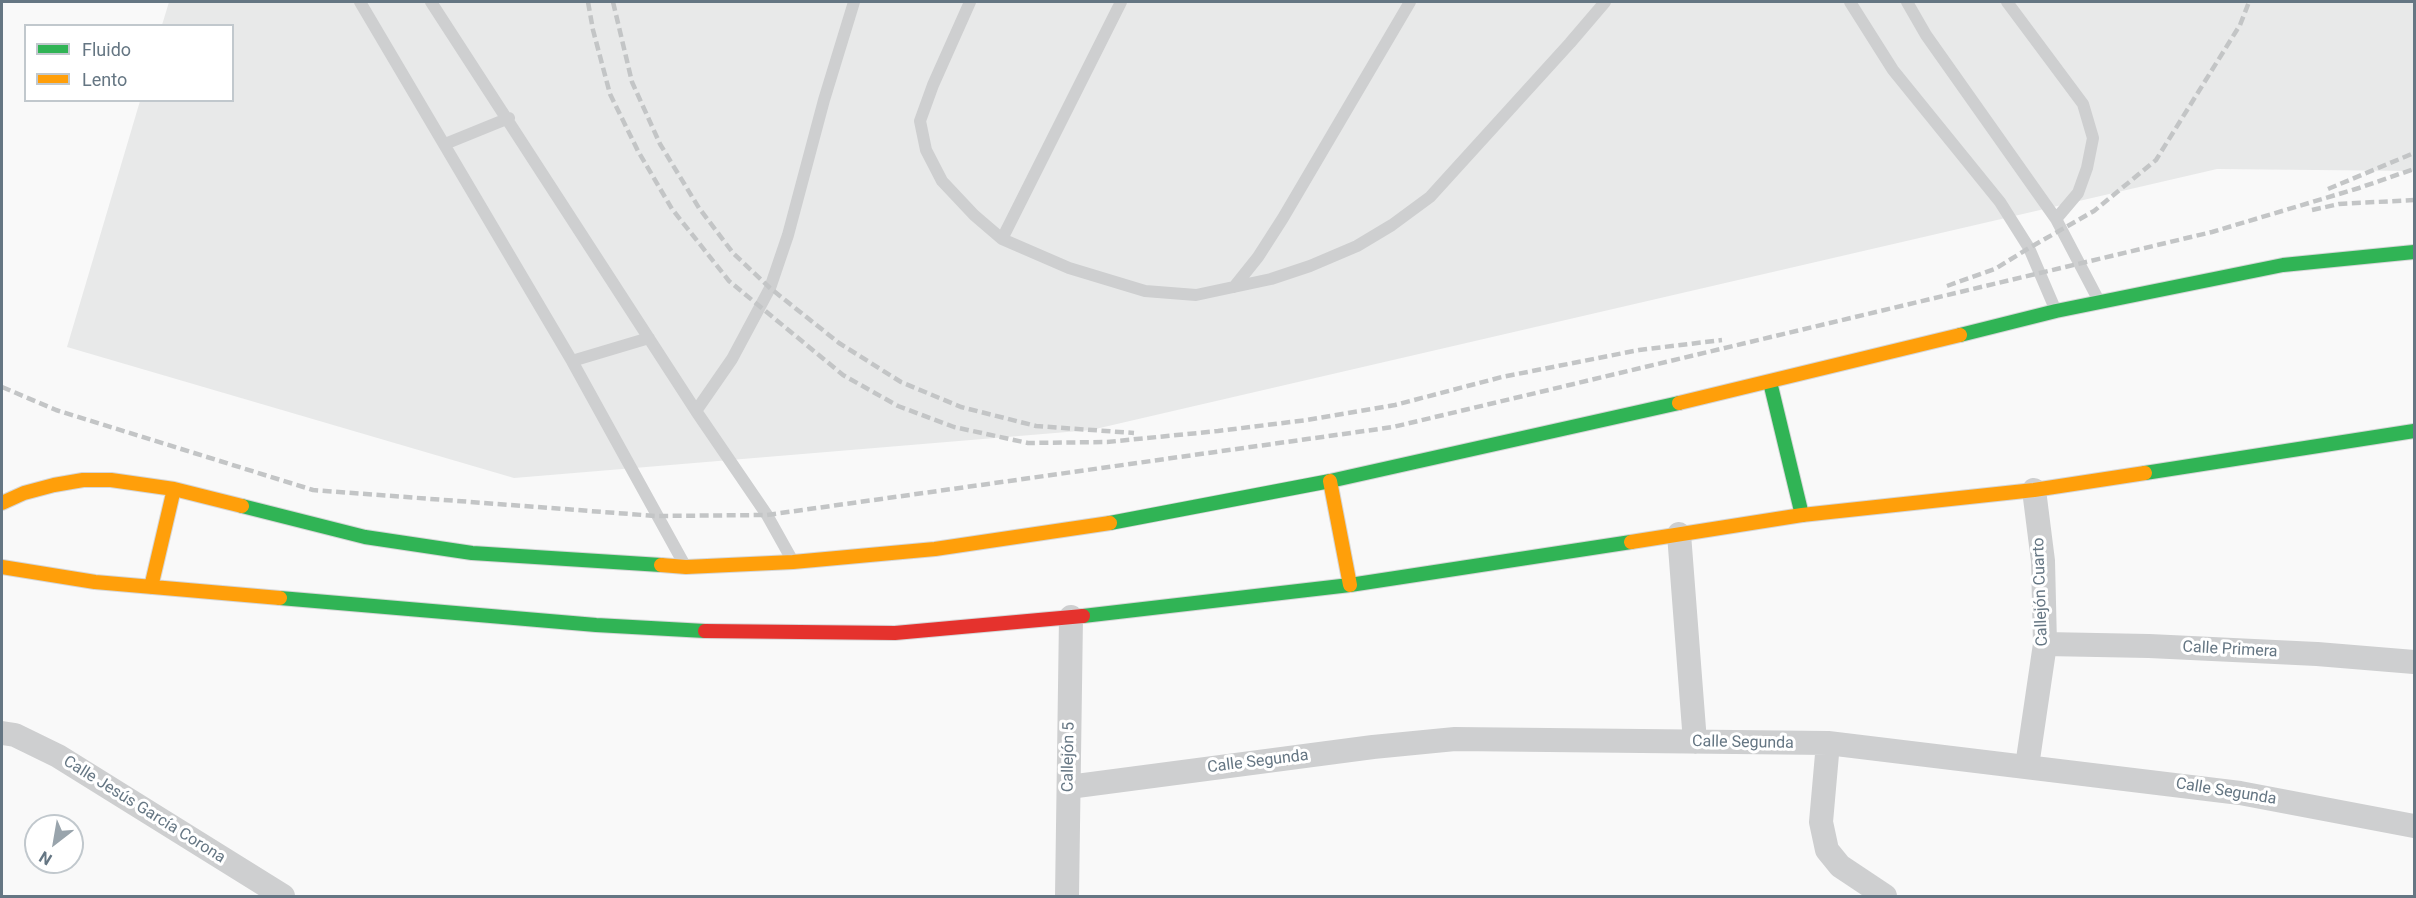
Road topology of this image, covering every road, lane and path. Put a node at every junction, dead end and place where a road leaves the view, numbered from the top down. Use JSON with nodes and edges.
{"nodes":[{"id":1,"x":360,"y":2,"type":"edge"},
{"id":2,"x":431,"y":2,"type":"edge"},
{"id":3,"x":854,"y":2,"type":"edge"},
{"id":4,"x":970,"y":2,"type":"edge"},
{"id":5,"x":1121,"y":2,"type":"edge"},
{"id":6,"x":1410,"y":2,"type":"edge"},
{"id":7,"x":1605,"y":2,"type":"edge"},
{"id":8,"x":1850,"y":2,"type":"edge"},
{"id":9,"x":1907,"y":2,"type":"edge"},
{"id":10,"x":2007,"y":2,"type":"edge"},
{"id":11,"x":509,"y":118,"type":"junction"},
{"id":12,"x":444,"y":144,"type":"junction"},
{"id":13,"x":2056,"y":219,"type":"junction"},
{"id":14,"x":1002,"y":239,"type":"junction"},
{"id":15,"x":2415,"y":252,"type":"edge"},
{"id":16,"x":1234,"y":288,"type":"junction"},
{"id":17,"x":2100,"y":302,"type":"junction"},
{"id":18,"x":2056,"y":311,"type":"junction"},
{"id":19,"x":649,"y":338,"type":"junction"},
{"id":20,"x":572,"y":361,"type":"junction"},
{"id":21,"x":1770,"y":382,"type":"junction"},
{"id":22,"x":696,"y":411,"type":"junction"},
{"id":23,"x":2415,"y":431,"type":"edge"},
{"id":24,"x":1330,"y":481,"type":"junction"},
{"id":25,"x":174,"y":489,"type":"junction"},
{"id":26,"x":2034,"y":490,"type":"junction"},
{"id":27,"x":2,"y":503,"type":"edge"},
{"id":28,"x":1802,"y":515,"type":"junction"},
{"id":29,"x":1679,"y":534,"type":"junction"},
{"id":30,"x":793,"y":562,"type":"junction"},
{"id":31,"x":2,"y":567,"type":"edge"},
{"id":32,"x":686,"y":567,"type":"junction"},
{"id":33,"x":1350,"y":585,"type":"junction"},
{"id":34,"x":151,"y":587,"type":"junction"},
{"id":35,"x":1071,"y":617,"type":"junction"},
{"id":36,"x":2044,"y":644,"type":"junction"},
{"id":37,"x":2415,"y":662,"type":"edge"},
{"id":38,"x":2,"y":733,"type":"edge"},
{"id":39,"x":1695,"y":742,"type":"junction"},
{"id":40,"x":1828,"y":743,"type":"junction"},
{"id":41,"x":2027,"y":766,"type":"junction"},
{"id":42,"x":1069,"y":786,"type":"junction"},
{"id":43,"x":2415,"y":826,"type":"edge"},
{"id":44,"x":283,"y":897,"type":"edge"},
{"id":45,"x":1067,"y":897,"type":"edge"},
{"id":46,"x":1885,"y":897,"type":"edge"}],
"edges":[{"from":1,"to":12,"type":"lane"},
{"from":2,"to":11,"type":"lane"},
{"from":3,"to":22,"type":"lane"},
{"from":4,"to":14,"type":"lane"},
{"from":5,"to":14,"type":"lane"},
{"from":6,"to":16,"type":"lane"},
{"from":7,"to":16,"type":"lane"},
{"from":8,"to":18,"type":"lane"},
{"from":9,"to":13,"type":"lane"},
{"from":10,"to":13,"type":"lane"},
{"from":11,"to":12,"type":"lane"},
{"from":11,"to":19,"type":"lane"},
{"from":12,"to":20,"type":"lane"},
{"from":13,"to":17,"type":"lane"},
{"from":14,"to":16,"type":"lane"},
{"from":15,"to":17,"type":"main road"},
{"from":17,"to":18,"type":"main road"},
{"from":18,"to":21,"type":"main road"},
{"from":19,"to":20,"type":"lane"},
{"from":19,"to":22,"type":"lane"},
{"from":20,"to":32,"type":"lane"},
{"from":21,"to":24,"type":"main road"},
{"from":21,"to":28,"type":"main road"},
{"from":22,"to":30,"type":"lane"},
{"from":23,"to":26,"type":"main road"},
{"from":24,"to":30,"type":"main road"},
{"from":24,"to":33,"type":"main road"},
{"from":25,"to":27,"type":"main road"},
{"from":25,"to":32,"type":"main road"},
{"from":25,"to":34,"type":"main road"},
{"from":26,"to":28,"type":"main road"},
{"from":26,"to":36,"type":"street","name":"Callejón Cuarto"},
{"from":28,"to":29,"type":"main road"},
{"from":29,"to":33,"type":"main road"},
{"from":29,"to":39,"type":"street"},
{"from":30,"to":32,"type":"main road"},
{"from":31,"to":34,"type":"main road"},
{"from":33,"to":35,"type":"main road"},
{"from":34,"to":35,"type":"main road"},
{"from":35,"to":42,"type":"street","name":"Callejón 5"},
{"from":36,"to":37,"type":"street","name":"Calle Primera"},
{"from":36,"to":41,"type":"street","name":"Callejón Cuarto"},
{"from":38,"to":44,"type":"street","name":"Calle Jesús García Corona"},
{"from":39,"to":40,"type":"street","name":"Calle Segunda"},
{"from":39,"to":42,"type":"street","name":"Calle Segunda"},
{"from":40,"to":41,"type":"street","name":"Calle Segunda"},
{"from":40,"to":46,"type":"street"},
{"from":41,"to":43,"type":"street","name":"Calle Segunda"},
{"from":42,"to":45,"type":"street","name":"Callejón 5"}]}
